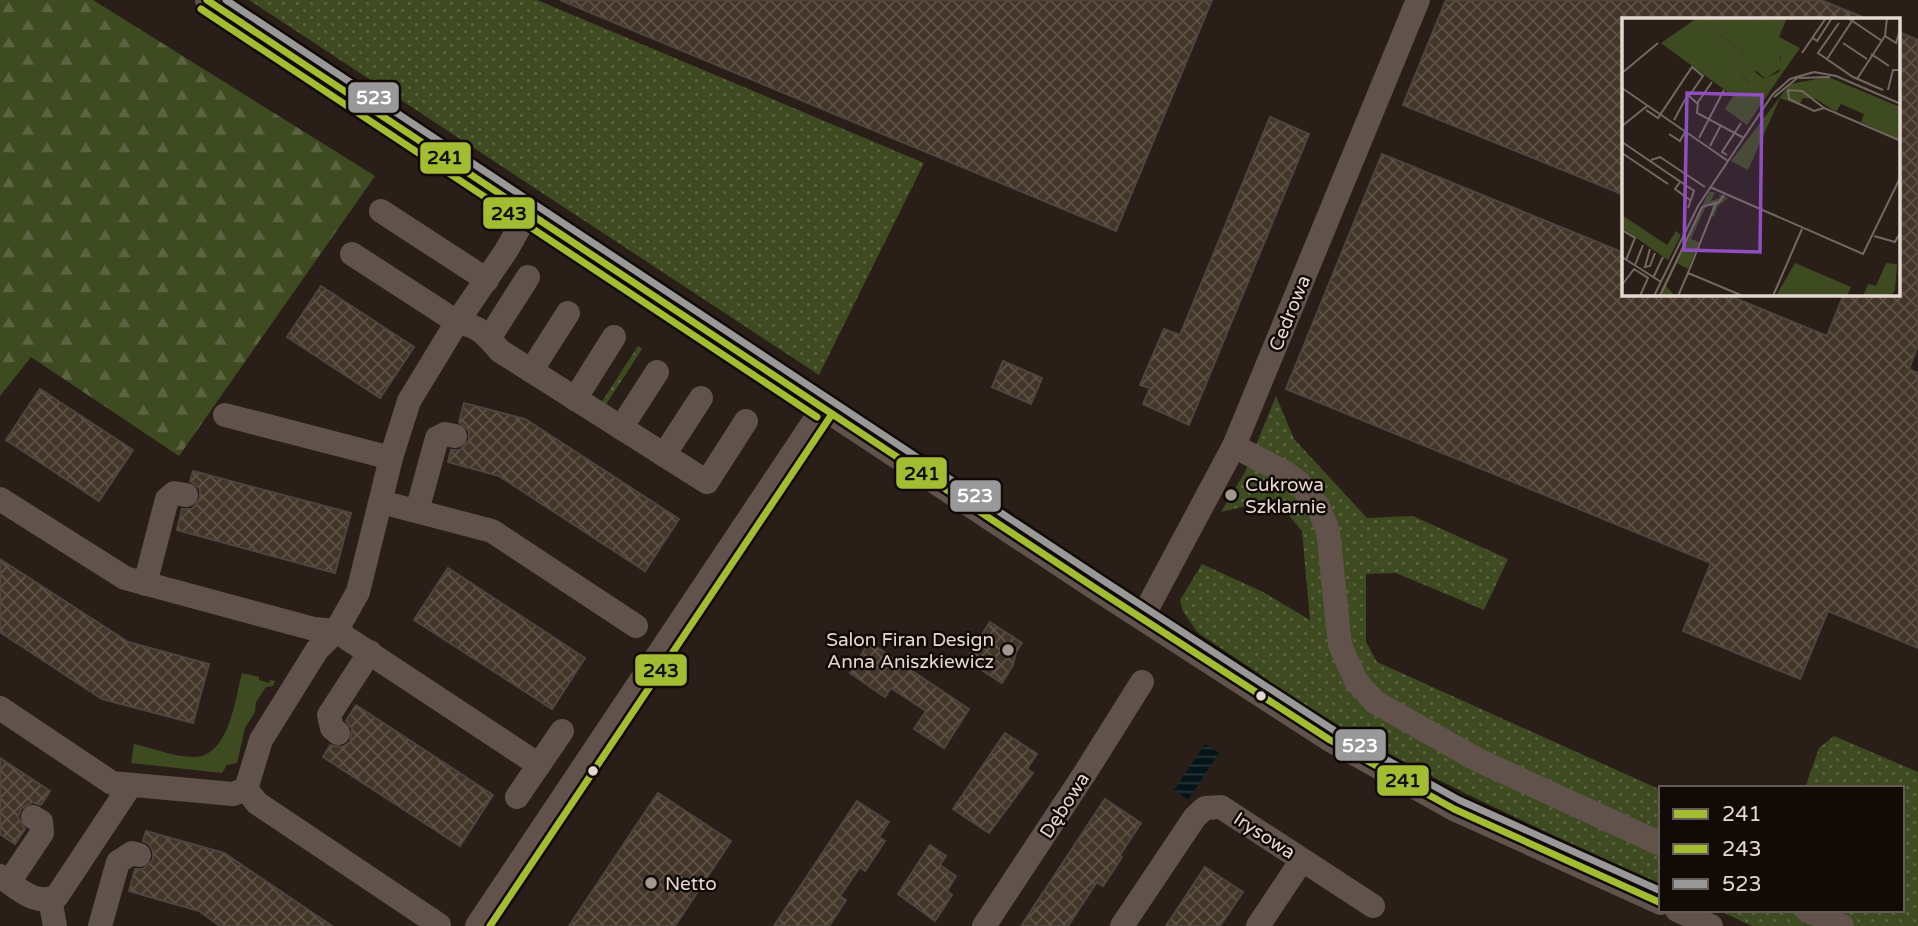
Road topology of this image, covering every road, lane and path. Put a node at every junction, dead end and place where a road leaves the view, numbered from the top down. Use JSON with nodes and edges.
{"nodes":[{"id":1,"x":207,"y":0,"type":"edge"},
{"id":2,"x":1418,"y":0,"type":"edge"},
{"id":3,"x":381,"y":211,"type":"dead end"},
{"id":4,"x":528,"y":212,"type":"junction"},
{"id":5,"x":352,"y":254,"type":"dead end"},
{"id":6,"x":528,"y":277,"type":"dead end"},
{"id":7,"x":487,"y":280,"type":"junction"},
{"id":8,"x":568,"y":313,"type":"dead end"},
{"id":9,"x":457,"y":322,"type":"junction"},
{"id":10,"x":490,"y":337,"type":"junction"},
{"id":11,"x":614,"y":337,"type":"dead end"},
{"id":12,"x":531,"y":371,"type":"junction"},
{"id":13,"x":657,"y":372,"type":"dead end"},
{"id":14,"x":701,"y":398,"type":"dead end"},
{"id":15,"x":575,"y":399,"type":"junction"},
{"id":16,"x":822,"y":408,"type":"junction"},
{"id":17,"x":225,"y":415,"type":"dead end"},
{"id":18,"x":746,"y":421,"type":"dead end"},
{"id":19,"x":621,"y":428,"type":"junction"},
{"id":20,"x":455,"y":436,"type":"dead end"},
{"id":21,"x":1234,"y":446,"type":"junction"},
{"id":22,"x":664,"y":455,"type":"junction"},
{"id":23,"x":391,"y":458,"type":"junction"},
{"id":24,"x":186,"y":495,"type":"dead end"},
{"id":25,"x":0,"y":499,"type":"edge"},
{"id":26,"x":381,"y":502,"type":"junction"},
{"id":27,"x":417,"y":511,"type":"junction"},
{"id":28,"x":145,"y":584,"type":"junction"},
{"id":29,"x":1142,"y":618,"type":"junction"},
{"id":30,"x":636,"y":626,"type":"dead end"},
{"id":31,"x":336,"y":631,"type":"junction"},
{"id":32,"x":370,"y":652,"type":"junction"},
{"id":33,"x":1142,"y":682,"type":"dead end"},
{"id":34,"x":0,"y":708,"type":"edge"},
{"id":35,"x":562,"y":731,"type":"dead end"},
{"id":36,"x":338,"y":733,"type":"dead end"},
{"id":37,"x":539,"y":765,"type":"junction"},
{"id":38,"x":130,"y":786,"type":"junction"},
{"id":39,"x":246,"y":789,"type":"junction"},
{"id":40,"x":517,"y":797,"type":"dead end"},
{"id":41,"x":33,"y":817,"type":"dead end"},
{"id":42,"x":1659,"y":843,"type":"edge"},
{"id":43,"x":139,"y":855,"type":"dead end"},
{"id":44,"x":1303,"y":860,"type":"junction"},
{"id":45,"x":4,"y":879,"type":"edge"},
{"id":46,"x":50,"y":899,"type":"junction"},
{"id":47,"x":1659,"y":902,"type":"edge"},
{"id":48,"x":1373,"y":906,"type":"dead end"},
{"id":49,"x":1680,"y":912,"type":"edge"},
{"id":50,"x":1811,"y":912,"type":"edge"},
{"id":51,"x":439,"y":925,"type":"edge"},
{"id":52,"x":55,"y":926,"type":"edge"},
{"id":53,"x":100,"y":926,"type":"edge"},
{"id":54,"x":477,"y":926,"type":"edge"},
{"id":55,"x":984,"y":926,"type":"edge"},
{"id":56,"x":1122,"y":926,"type":"edge"},
{"id":57,"x":1258,"y":926,"type":"edge"},
{"id":58,"x":1711,"y":926,"type":"edge"},
{"id":59,"x":1842,"y":926,"type":"edge"}],
"edges":[{"from":1,"to":4,"type":"street"},
{"from":2,"to":21,"type":"street","name":"Cedrowa"},
{"from":3,"to":7,"type":"street"},
{"from":4,"to":7,"type":"street"},
{"from":4,"to":16,"type":"street"},
{"from":5,"to":9,"type":"street"},
{"from":6,"to":10,"type":"street"},
{"from":7,"to":9,"type":"street"},
{"from":8,"to":12,"type":"street"},
{"from":9,"to":10,"type":"street"},
{"from":9,"to":23,"type":"street"},
{"from":10,"to":12,"type":"street"},
{"from":11,"to":15,"type":"street"},
{"from":12,"to":15,"type":"street"},
{"from":13,"to":19,"type":"street"},
{"from":14,"to":22,"type":"street"},
{"from":15,"to":19,"type":"street"},
{"from":16,"to":29,"type":"street"},
{"from":16,"to":54,"type":"street"},
{"from":17,"to":23,"type":"street"},
{"from":18,"to":22,"type":"street"},
{"from":19,"to":22,"type":"street"},
{"from":20,"to":27,"type":"street"},
{"from":21,"to":29,"type":"street","name":"Cedrowa"},
{"from":21,"to":42,"type":"street"},
{"from":23,"to":26,"type":"street"},
{"from":24,"to":28,"type":"street"},
{"from":25,"to":28,"type":"street"},
{"from":26,"to":27,"type":"street"},
{"from":26,"to":31,"type":"street"},
{"from":27,"to":30,"type":"street"},
{"from":28,"to":31,"type":"street"},
{"from":29,"to":47,"type":"street"},
{"from":31,"to":32,"type":"street"},
{"from":31,"to":39,"type":"street"},
{"from":32,"to":36,"type":"street"},
{"from":32,"to":37,"type":"street"},
{"from":33,"to":55,"type":"street","name":"Dębowa"},
{"from":34,"to":38,"type":"street"},
{"from":35,"to":37,"type":"street"},
{"from":37,"to":40,"type":"street"},
{"from":38,"to":39,"type":"street"},
{"from":38,"to":46,"type":"street"},
{"from":39,"to":51,"type":"street"},
{"from":41,"to":45,"type":"street"},
{"from":43,"to":53,"type":"street"},
{"from":44,"to":48,"type":"street","name":"Irysowa"},
{"from":44,"to":56,"type":"street","name":"Irysowa"},
{"from":44,"to":57,"type":"street"},
{"from":45,"to":46,"type":"street"},
{"from":46,"to":52,"type":"street"},
{"from":49,"to":58,"type":"street"},
{"from":50,"to":59,"type":"street"}]}
